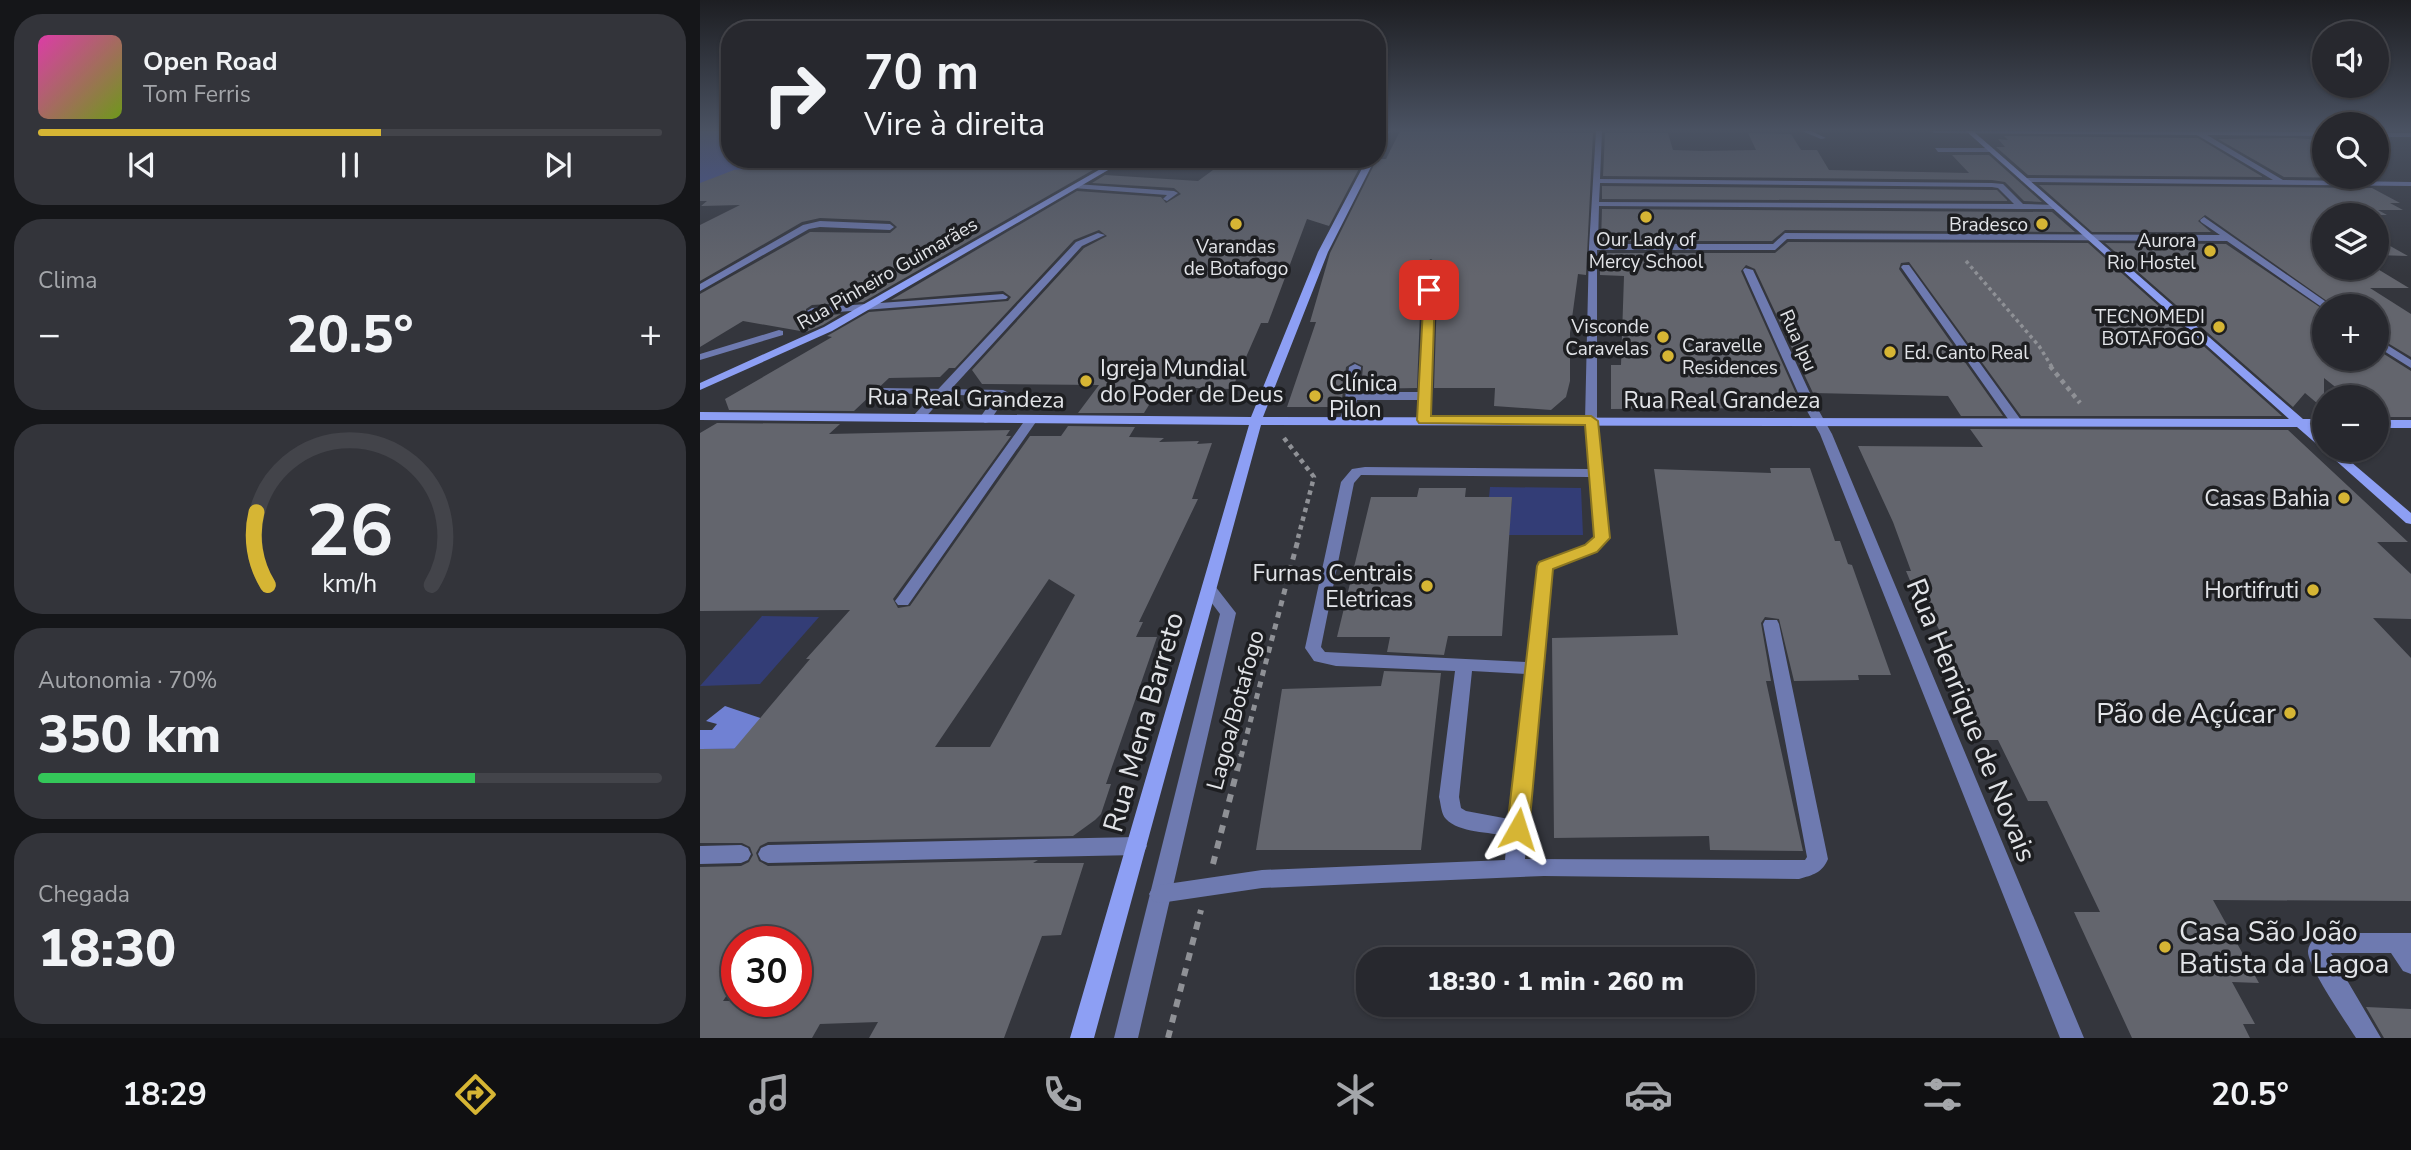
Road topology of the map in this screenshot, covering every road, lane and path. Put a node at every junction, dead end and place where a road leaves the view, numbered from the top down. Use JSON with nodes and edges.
{"nodes":[{"id":1,"x":1088,"y":179,"type":"edge"},
{"id":2,"x":1360,"y":179,"type":"edge"},
{"id":3,"x":1596,"y":179,"type":"edge"},
{"id":4,"x":1625,"y":179,"type":"edge"},
{"id":5,"x":2278,"y":179,"type":"edge"},
{"id":6,"x":2025,"y":180,"type":"joint"},
{"id":7,"x":2283,"y":182,"type":"junction"},
{"id":8,"x":2411,"y":184,"type":"edge"},
{"id":9,"x":1076,"y":186,"type":"junction"},
{"id":10,"x":1167,"y":199,"type":"dead end"},
{"id":11,"x":1595,"y":204,"type":"junction"},
{"id":12,"x":2021,"y":207,"type":"junction"},
{"id":13,"x":2055,"y":207,"type":"junction"},
{"id":14,"x":2204,"y":220,"type":"dead end"},
{"id":15,"x":890,"y":227,"type":"dead end"},
{"id":16,"x":1101,"y":235,"type":"dead end"},
{"id":17,"x":2091,"y":238,"type":"junction"},
{"id":18,"x":2229,"y":238,"type":"junction"},
{"id":19,"x":1593,"y":247,"type":"junction"},
{"id":20,"x":1966,"y":261,"type":"dead end"},
{"id":21,"x":1430,"y":264,"type":"dead end"},
{"id":22,"x":1906,"y":267,"type":"dead end"},
{"id":23,"x":1748,"y":270,"type":"dead end"},
{"id":24,"x":700,"y":288,"type":"edge"},
{"id":25,"x":2312,"y":296,"type":"edge"},
{"id":26,"x":1003,"y":297,"type":"dead end"},
{"id":27,"x":864,"y":307,"type":"junction"},
{"id":28,"x":812,"y":312,"type":"dead end"},
{"id":29,"x":799,"y":344,"type":"junction"},
{"id":30,"x":2389,"y":350,"type":"edge"},
{"id":31,"x":700,"y":357,"type":"edge"},
{"id":32,"x":760,"y":361,"type":"junction"},
{"id":33,"x":2411,"y":365,"type":"edge"},
{"id":34,"x":1355,"y":367,"type":"dead end"},
{"id":35,"x":700,"y":378,"type":"edge"},
{"id":36,"x":700,"y":387,"type":"edge"},
{"id":37,"x":883,"y":391,"type":"dead end"},
{"id":38,"x":941,"y":393,"type":"junction"},
{"id":39,"x":1350,"y":396,"type":"junction"},
{"id":40,"x":1425,"y":396,"type":"junction"},
{"id":41,"x":700,"y":416,"type":"edge"},
{"id":42,"x":917,"y":419,"type":"junction"},
{"id":43,"x":985,"y":419,"type":"junction"},
{"id":44,"x":1032,"y":419,"type":"junction"},
{"id":45,"x":1424,"y":420,"type":"junction"},
{"id":46,"x":1256,"y":421,"type":"junction"},
{"id":47,"x":1280,"y":421,"type":"junction"},
{"id":48,"x":1345,"y":421,"type":"junction"},
{"id":49,"x":1591,"y":421,"type":"junction"},
{"id":50,"x":1821,"y":422,"type":"junction"},
{"id":51,"x":2017,"y":422,"type":"junction"},
{"id":52,"x":2096,"y":423,"type":"junction"},
{"id":53,"x":2302,"y":423,"type":"junction"},
{"id":54,"x":2312,"y":423,"type":"edge"},
{"id":55,"x":2389,"y":424,"type":"edge"},
{"id":56,"x":2411,"y":424,"type":"edge"},
{"id":57,"x":2312,"y":433,"type":"edge"},
{"id":58,"x":2344,"y":462,"type":"edge"},
{"id":59,"x":1595,"y":473,"type":"junction"},
{"id":60,"x":2411,"y":520,"type":"edge"},
{"id":61,"x":1210,"y":590,"type":"junction"},
{"id":62,"x":903,"y":601,"type":"dead end"},
{"id":63,"x":1771,"y":624,"type":"dead end"},
{"id":64,"x":1464,"y":665,"type":"junction"},
{"id":65,"x":1536,"y":668,"type":"junction"},
{"id":66,"x":1518,"y":829,"type":"junction"},
{"id":67,"x":1137,"y":846,"type":"junction"},
{"id":68,"x":741,"y":854,"type":"dead end"},
{"id":69,"x":700,"y":855,"type":"edge"},
{"id":70,"x":768,"y":855,"type":"dead end"},
{"id":71,"x":1514,"y":869,"type":"junction"},
{"id":72,"x":1208,"y":886,"type":"junction"},
{"id":73,"x":1160,"y":894,"type":"junction"},
{"id":74,"x":2404,"y":943,"type":"edge"},
{"id":75,"x":2411,"y":963,"type":"edge"},
{"id":76,"x":1082,"y":1038,"type":"edge"},
{"id":77,"x":1126,"y":1038,"type":"edge"},
{"id":78,"x":1168,"y":1038,"type":"edge"},
{"id":79,"x":2071,"y":1038,"type":"edge"},
{"id":80,"x":2369,"y":1038,"type":"edge"}],
"edges":[{"from":1,"to":9,"type":"main road","name":"Rua Pinheiro Guimarães"},
{"from":2,"to":46,"type":"main road","name":"Rua Mena Barreto"},
{"from":3,"to":11,"type":"street"},
{"from":4,"to":12,"type":"street"},
{"from":5,"to":7,"type":"street"},
{"from":6,"to":7,"type":"street"},
{"from":6,"to":13,"type":"main road"},
{"from":7,"to":8,"type":"street"},
{"from":9,"to":10,"type":"street"},
{"from":9,"to":27,"type":"main road","name":"Rua Pinheiro Guimarães"},
{"from":11,"to":12,"type":"street"},
{"from":11,"to":19,"type":"street"},
{"from":12,"to":13,"type":"street"},
{"from":13,"to":17,"type":"main road"},
{"from":14,"to":18,"type":"street"},
{"from":15,"to":24,"type":"street"},
{"from":16,"to":38,"type":"street"},
{"from":17,"to":18,"type":"street"},
{"from":17,"to":19,"type":"street"},
{"from":17,"to":53,"type":"main road"},
{"from":18,"to":25,"type":"street"},
{"from":19,"to":49,"type":"street"},
{"from":20,"to":52,"type":"path"},
{"from":21,"to":40,"type":"street"},
{"from":22,"to":51,"type":"street"},
{"from":23,"to":50,"type":"street","name":"Rua Ipu"},
{"from":26,"to":27,"type":"street"},
{"from":27,"to":28,"type":"street"},
{"from":27,"to":29,"type":"main road","name":"Rua Pinheiro Guimarães"},
{"from":29,"to":31,"type":"street"},
{"from":29,"to":32,"type":"main road","name":"Rua Pinheiro Guimarães"},
{"from":30,"to":33,"type":"street"},
{"from":32,"to":35,"type":"main road"},
{"from":32,"to":36,"type":"main road","name":"Rua Pinheiro Guimarães"},
{"from":34,"to":39,"type":"street"},
{"from":37,"to":38,"type":"street"},
{"from":38,"to":42,"type":"street"},
{"from":38,"to":43,"type":"street"},
{"from":39,"to":40,"type":"street"},
{"from":39,"to":48,"type":"street"},
{"from":40,"to":45,"type":"street"},
{"from":41,"to":42,"type":"main road","name":"Rua Real Grandeza"},
{"from":42,"to":43,"type":"main road","name":"Rua Real Grandeza"},
{"from":43,"to":44,"type":"main road","name":"Rua Real Grandeza"},
{"from":44,"to":46,"type":"main road","name":"Rua Real Grandeza"},
{"from":44,"to":62,"type":"street"},
{"from":45,"to":48,"type":"main road","name":"Rua Real Grandeza"},
{"from":45,"to":49,"type":"main road","name":"Rua Real Grandeza"},
{"from":46,"to":47,"type":"main road","name":"Rua Real Grandeza"},
{"from":46,"to":61,"type":"main road","name":"Rua Mena Barreto"},
{"from":47,"to":48,"type":"main road","name":"Rua Real Grandeza"},
{"from":47,"to":72,"type":"path","name":"Lagoa/Botafogo"},
{"from":49,"to":50,"type":"main road","name":"Rua Real Grandeza"},
{"from":49,"to":59,"type":"street"},
{"from":50,"to":51,"type":"main road","name":"Rua Real Grandeza"},
{"from":50,"to":79,"type":"street","name":"Rua Henrique de Novais"},
{"from":51,"to":52,"type":"main road","name":"Rua Real Grandeza"},
{"from":52,"to":53,"type":"main road","name":"Rua Real Grandeza"},
{"from":53,"to":54,"type":"main road","name":"Rua Real Grandeza"},
{"from":53,"to":57,"type":"main road"},
{"from":55,"to":56,"type":"main road"},
{"from":58,"to":60,"type":"main road"},
{"from":59,"to":64,"type":"street"},
{"from":59,"to":65,"type":"street"},
{"from":61,"to":67,"type":"main road","name":"Rua Mena Barreto"},
{"from":61,"to":73,"type":"street"},
{"from":63,"to":71,"type":"street"},
{"from":64,"to":65,"type":"street"},
{"from":64,"to":66,"type":"street"},
{"from":65,"to":66,"type":"street"},
{"from":66,"to":71,"type":"street"},
{"from":67,"to":70,"type":"street"},
{"from":67,"to":76,"type":"main road","name":"Rua Mena Barreto"},
{"from":68,"to":69,"type":"street"},
{"from":71,"to":72,"type":"street"},
{"from":72,"to":73,"type":"street"},
{"from":72,"to":78,"type":"path","name":"Lagoa/Botafogo"},
{"from":73,"to":77,"type":"street"},
{"from":74,"to":75,"type":"street"},
{"from":74,"to":80,"type":"street"}]}
